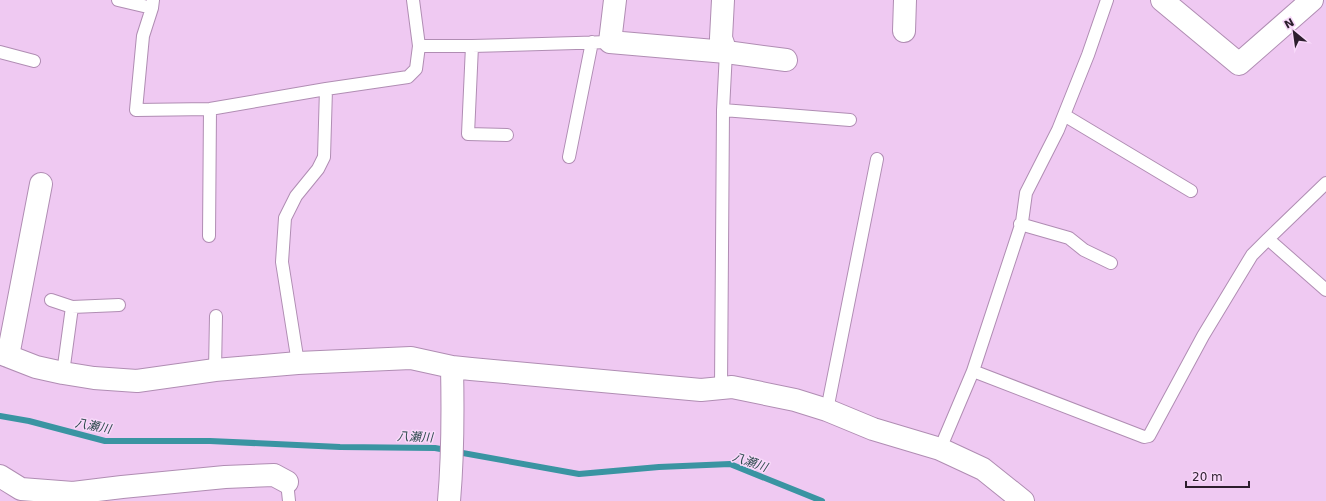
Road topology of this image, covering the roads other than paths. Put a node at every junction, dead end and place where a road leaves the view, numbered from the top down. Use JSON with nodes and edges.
{"nodes":[{"id":1,"x":118,"y":0,"type":"edge"},
{"id":2,"x":413,"y":0,"type":"edge"},
{"id":3,"x":615,"y":0,"type":"edge"},
{"id":4,"x":723,"y":0,"type":"edge"},
{"id":5,"x":905,"y":0,"type":"edge"},
{"id":6,"x":1107,"y":0,"type":"edge"},
{"id":7,"x":1162,"y":0,"type":"edge"},
{"id":8,"x":1312,"y":0,"type":"edge"},
{"id":9,"x":152,"y":4,"type":"edge"},
{"id":10,"x":904,"y":31,"type":"dead end"},
{"id":11,"x":601,"y":42,"type":"junction"},
{"id":12,"x":419,"y":46,"type":"junction"},
{"id":13,"x":472,"y":46,"type":"junction"},
{"id":14,"x":0,"y":52,"type":"edge"},
{"id":15,"x":726,"y":52,"type":"junction"},
{"id":16,"x":786,"y":60,"type":"dead end"},
{"id":17,"x":34,"y":61,"type":"dead end"},
{"id":18,"x":326,"y":89,"type":"junction"},
{"id":19,"x":210,"y":109,"type":"junction"},
{"id":20,"x":723,"y":110,"type":"junction"},
{"id":21,"x":1064,"y":115,"type":"junction"},
{"id":22,"x":850,"y":120,"type":"dead end"},
{"id":23,"x":507,"y":134,"type":"dead end"},
{"id":24,"x":569,"y":157,"type":"dead end"},
{"id":25,"x":877,"y":158,"type":"dead end"},
{"id":26,"x":1326,"y":183,"type":"edge"},
{"id":27,"x":41,"y":184,"type":"dead end"},
{"id":28,"x":1191,"y":191,"type":"dead end"},
{"id":29,"x":1020,"y":224,"type":"junction"},
{"id":30,"x":209,"y":236,"type":"dead end"},
{"id":31,"x":1268,"y":239,"type":"junction"},
{"id":32,"x":1111,"y":263,"type":"dead end"},
{"id":33,"x":1326,"y":290,"type":"edge"},
{"id":34,"x":51,"y":300,"type":"dead end"},
{"id":35,"x":119,"y":305,"type":"dead end"},
{"id":36,"x":72,"y":307,"type":"junction"},
{"id":37,"x":216,"y":316,"type":"dead end"},
{"id":38,"x":4,"y":354,"type":"edge"},
{"id":39,"x":298,"y":363,"type":"junction"},
{"id":40,"x":452,"y":367,"type":"junction"},
{"id":41,"x":215,"y":370,"type":"junction"},
{"id":42,"x":972,"y":371,"type":"junction"},
{"id":43,"x":63,"y":373,"type":"junction"},
{"id":44,"x":721,"y":388,"type":"junction"},
{"id":45,"x":827,"y":410,"type":"junction"},
{"id":46,"x":940,"y":449,"type":"junction"},
{"id":47,"x":0,"y":476,"type":"edge"},
{"id":48,"x":288,"y":491,"type":"edge"},
{"id":49,"x":450,"y":501,"type":"edge"},
{"id":50,"x":1023,"y":501,"type":"edge"}],
"edges":[{"from":1,"to":9,"type":"lane"},
{"from":2,"to":12,"type":"lane"},
{"from":3,"to":11,"type":"street"},
{"from":4,"to":15,"type":"street"},
{"from":5,"to":10,"type":"street"},
{"from":6,"to":21,"type":"lane"},
{"from":7,"to":8,"type":"street"},
{"from":9,"to":19,"type":"lane"},
{"from":11,"to":13,"type":"lane"},
{"from":11,"to":15,"type":"street"},
{"from":11,"to":24,"type":"lane"},
{"from":12,"to":13,"type":"lane"},
{"from":12,"to":18,"type":"lane"},
{"from":13,"to":23,"type":"lane"},
{"from":14,"to":17,"type":"lane"},
{"from":15,"to":16,"type":"street"},
{"from":15,"to":20,"type":"lane"},
{"from":18,"to":19,"type":"lane"},
{"from":18,"to":39,"type":"lane"},
{"from":19,"to":30,"type":"lane"},
{"from":20,"to":22,"type":"lane"},
{"from":20,"to":44,"type":"lane"},
{"from":21,"to":28,"type":"lane"},
{"from":21,"to":29,"type":"lane"},
{"from":25,"to":45,"type":"lane"},
{"from":26,"to":31,"type":"lane"},
{"from":27,"to":38,"type":"street"},
{"from":29,"to":32,"type":"lane"},
{"from":29,"to":42,"type":"lane"},
{"from":31,"to":33,"type":"lane"},
{"from":31,"to":42,"type":"lane"},
{"from":34,"to":36,"type":"lane"},
{"from":35,"to":36,"type":"lane"},
{"from":36,"to":43,"type":"lane"},
{"from":37,"to":41,"type":"lane"},
{"from":38,"to":43,"type":"street"},
{"from":39,"to":40,"type":"street"},
{"from":39,"to":41,"type":"street"},
{"from":40,"to":44,"type":"street"},
{"from":40,"to":49,"type":"street"},
{"from":41,"to":43,"type":"street"},
{"from":42,"to":46,"type":"lane"},
{"from":44,"to":45,"type":"street"},
{"from":45,"to":46,"type":"street"},
{"from":46,"to":50,"type":"street"},
{"from":47,"to":48,"type":"street"}]}
